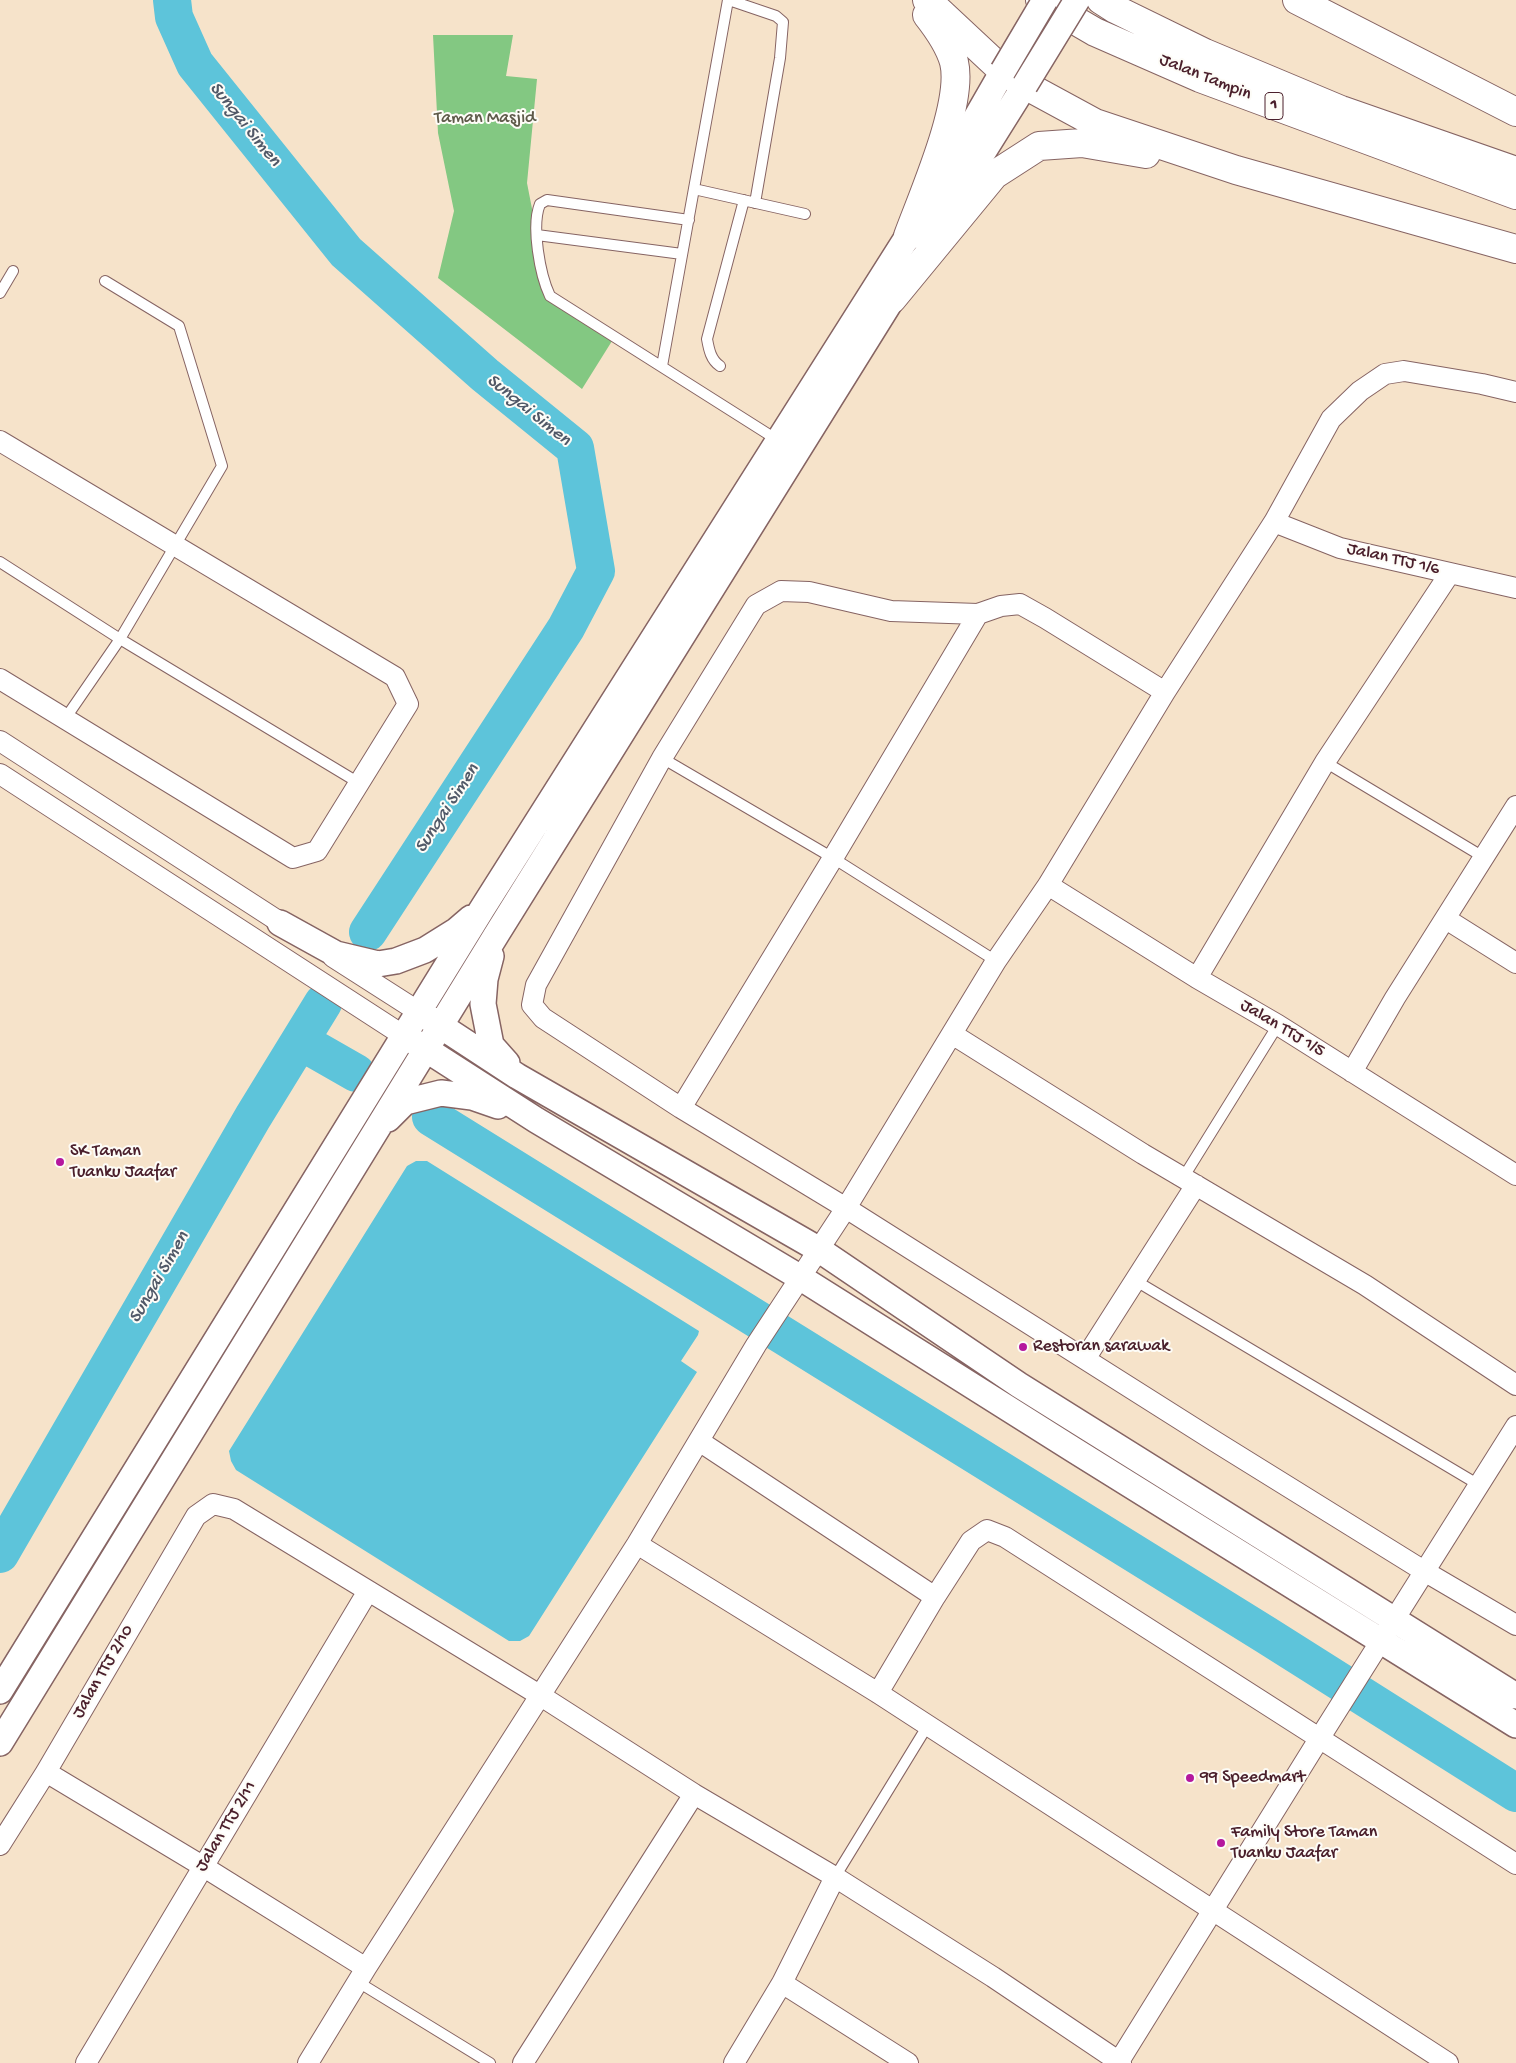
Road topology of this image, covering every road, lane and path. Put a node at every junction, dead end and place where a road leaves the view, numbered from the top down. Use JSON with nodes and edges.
{"nodes":[{"id":1,"x":728,"y":0,"type":"edge"},
{"id":2,"x":916,"y":0,"type":"edge"},
{"id":3,"x":927,"y":0,"type":"edge"},
{"id":4,"x":1040,"y":0,"type":"edge"},
{"id":5,"x":1045,"y":0,"type":"edge"},
{"id":6,"x":1077,"y":0,"type":"edge"},
{"id":7,"x":1101,"y":0,"type":"edge"},
{"id":8,"x":1297,"y":0,"type":"edge"},
{"id":9,"x":1316,"y":7,"type":"edge"},
{"id":10,"x":1014,"y":78,"type":"junction"},
{"id":11,"x":1516,"y":112,"type":"edge"},
{"id":12,"x":1236,"y":170,"type":"junction"},
{"id":13,"x":1516,"y":171,"type":"edge"},
{"id":14,"x":694,"y":189,"type":"junction"},
{"id":15,"x":1516,"y":195,"type":"edge"},
{"id":16,"x":744,"y":200,"type":"junction"},
{"id":17,"x":755,"y":203,"type":"junction"},
{"id":18,"x":805,"y":214,"type":"dead end"},
{"id":19,"x":689,"y":220,"type":"junction"},
{"id":20,"x":537,"y":235,"type":"junction"},
{"id":21,"x":908,"y":236,"type":"junction"},
{"id":22,"x":1516,"y":249,"type":"edge"},
{"id":23,"x":682,"y":254,"type":"junction"},
{"id":24,"x":13,"y":271,"type":"dead end"},
{"id":25,"x":105,"y":282,"type":"dead end"},
{"id":26,"x":0,"y":293,"type":"edge"},
{"id":27,"x":892,"y":299,"type":"junction"},
{"id":28,"x":662,"y":366,"type":"junction"},
{"id":29,"x":720,"y":366,"type":"dead end"},
{"id":30,"x":1516,"y":392,"type":"edge"},
{"id":31,"x":0,"y":441,"type":"edge"},
{"id":32,"x":787,"y":447,"type":"junction"},
{"id":33,"x":1274,"y":522,"type":"junction"},
{"id":34,"x":175,"y":546,"type":"junction"},
{"id":35,"x":0,"y":562,"type":"edge"},
{"id":36,"x":1450,"y":573,"type":"junction"},
{"id":37,"x":702,"y":583,"type":"junction"},
{"id":38,"x":1516,"y":588,"type":"edge"},
{"id":39,"x":978,"y":614,"type":"junction"},
{"id":40,"x":120,"y":639,"type":"junction"},
{"id":41,"x":0,"y":679,"type":"edge"},
{"id":42,"x":1165,"y":692,"type":"junction"},
{"id":43,"x":65,"y":719,"type":"junction"},
{"id":44,"x":0,"y":741,"type":"edge"},
{"id":45,"x":662,"y":758,"type":"junction"},
{"id":46,"x":1325,"y":762,"type":"junction"},
{"id":47,"x":0,"y":774,"type":"edge"},
{"id":48,"x":359,"y":783,"type":"junction"},
{"id":49,"x":1516,"y":806,"type":"edge"},
{"id":50,"x":833,"y":858,"type":"junction"},
{"id":51,"x":1485,"y":858,"type":"junction"},
{"id":52,"x":1048,"y":885,"type":"junction"},
{"id":53,"x":482,"y":909,"type":"junction"},
{"id":54,"x":1446,"y":919,"type":"junction"},
{"id":55,"x":280,"y":923,"type":"junction"},
{"id":56,"x":498,"y":932,"type":"junction"},
{"id":57,"x":996,"y":961,"type":"junction"},
{"id":58,"x":1516,"y":963,"type":"edge"},
{"id":59,"x":1197,"y":978,"type":"junction"},
{"id":60,"x":419,"y":1012,"type":"junction"},
{"id":61,"x":1278,"y":1025,"type":"junction"},
{"id":62,"x":440,"y":1026,"type":"junction"},
{"id":63,"x":952,"y":1034,"type":"junction"},
{"id":64,"x":404,"y":1036,"type":"junction"},
{"id":65,"x":426,"y":1050,"type":"junction"},
{"id":66,"x":1352,"y":1072,"type":"junction"},
{"id":67,"x":517,"y":1076,"type":"junction"},
{"id":68,"x":680,"y":1108,"type":"junction"},
{"id":69,"x":536,"y":1120,"type":"junction"},
{"id":70,"x":377,"y":1130,"type":"junction"},
{"id":71,"x":1516,"y":1175,"type":"edge"},
{"id":72,"x":1190,"y":1182,"type":"junction"},
{"id":73,"x":846,"y":1208,"type":"junction"},
{"id":74,"x":818,"y":1249,"type":"junction"},
{"id":75,"x":801,"y":1278,"type":"junction"},
{"id":76,"x":1136,"y":1282,"type":"junction"},
{"id":77,"x":1085,"y":1359,"type":"junction"},
{"id":78,"x":1516,"y":1385,"type":"edge"},
{"id":79,"x":1516,"y":1426,"type":"edge"},
{"id":80,"x":700,"y":1441,"type":"junction"},
{"id":81,"x":1479,"y":1485,"type":"junction"},
{"id":82,"x":637,"y":1544,"type":"junction"},
{"id":83,"x":1424,"y":1571,"type":"junction"},
{"id":84,"x":368,"y":1591,"type":"junction"},
{"id":85,"x":935,"y":1597,"type":"junction"},
{"id":86,"x":1394,"y":1619,"type":"junction"},
{"id":87,"x":1516,"y":1625,"type":"edge"},
{"id":88,"x":1381,"y":1641,"type":"junction"},
{"id":89,"x":0,"y":1692,"type":"edge"},
{"id":90,"x":878,"y":1693,"type":"junction"},
{"id":91,"x":541,"y":1696,"type":"junction"},
{"id":92,"x":1516,"y":1696,"type":"edge"},
{"id":93,"x":928,"y":1725,"type":"junction"},
{"id":94,"x":1516,"y":1725,"type":"edge"},
{"id":95,"x":1324,"y":1731,"type":"junction"},
{"id":96,"x":0,"y":1744,"type":"edge"},
{"id":97,"x":46,"y":1772,"type":"junction"},
{"id":98,"x":694,"y":1794,"type":"junction"},
{"id":99,"x":0,"y":1845,"type":"edge"},
{"id":100,"x":1516,"y":1864,"type":"edge"},
{"id":101,"x":204,"y":1867,"type":"junction"},
{"id":102,"x":835,"y":1877,"type":"junction"},
{"id":103,"x":1213,"y":1910,"type":"junction"},
{"id":104,"x":362,"y":1975,"type":"junction"},
{"id":105,"x":782,"y":1983,"type":"junction"},
{"id":106,"x":86,"y":2063,"type":"edge"},
{"id":107,"x":308,"y":2063,"type":"edge"},
{"id":108,"x":490,"y":2063,"type":"edge"},
{"id":109,"x":523,"y":2063,"type":"edge"},
{"id":110,"x":734,"y":2063,"type":"edge"},
{"id":111,"x":908,"y":2063,"type":"edge"},
{"id":112,"x":1119,"y":2063,"type":"edge"},
{"id":113,"x":1448,"y":2063,"type":"edge"}],
"edges":[{"from":1,"to":14,"type":"lane"},
{"from":1,"to":17,"type":"lane"},
{"from":2,"to":21,"type":"highway"},
{"from":3,"to":10,"type":"highway"},
{"from":4,"to":15,"type":"highway","name":"Jalan Tampin","number":"1"},
{"from":5,"to":10,"type":"street","bridge":true},
{"from":6,"to":10,"type":"street","bridge":true},
{"from":7,"to":13,"type":"highway","name":"Jalan Tampin","number":"1"},
{"from":8,"to":9,"type":"highway"},
{"from":9,"to":11,"type":"highway"},
{"from":10,"to":12,"type":"highway"},
{"from":10,"to":21,"type":"street"},
{"from":10,"to":27,"type":"street"},
{"from":12,"to":22,"type":"highway"},
{"from":12,"to":27,"type":"highway"},
{"from":14,"to":16,"type":"lane"},
{"from":14,"to":19,"type":"lane"},
{"from":16,"to":17,"type":"lane"},
{"from":16,"to":29,"type":"lane"},
{"from":17,"to":18,"type":"lane"},
{"from":19,"to":20,"type":"lane"},
{"from":19,"to":23,"type":"lane"},
{"from":20,"to":23,"type":"lane"},
{"from":20,"to":28,"type":"lane"},
{"from":21,"to":32,"type":"street"},
{"from":23,"to":28,"type":"lane"},
{"from":24,"to":26,"type":"lane"},
{"from":25,"to":34,"type":"lane"},
{"from":27,"to":32,"type":"street"},
{"from":28,"to":32,"type":"lane"},
{"from":30,"to":33,"type":"street"},
{"from":31,"to":34,"type":"street"},
{"from":32,"to":37,"type":"street"},
{"from":33,"to":36,"type":"street","name":"Jalan TTJ 1/6"},
{"from":33,"to":42,"type":"street"},
{"from":34,"to":40,"type":"lane"},
{"from":34,"to":48,"type":"street"},
{"from":35,"to":40,"type":"lane"},
{"from":36,"to":38,"type":"street","name":"Jalan TTJ 1/6"},
{"from":36,"to":46,"type":"street"},
{"from":37,"to":53,"type":"street"},
{"from":37,"to":56,"type":"street"},
{"from":39,"to":42,"type":"street"},
{"from":39,"to":45,"type":"street"},
{"from":39,"to":50,"type":"street"},
{"from":40,"to":43,"type":"lane"},
{"from":40,"to":48,"type":"lane"},
{"from":41,"to":43,"type":"street"},
{"from":42,"to":52,"type":"street"},
{"from":43,"to":48,"type":"street"},
{"from":44,"to":55,"type":"street"},
{"from":45,"to":50,"type":"lane"},
{"from":45,"to":68,"type":"street"},
{"from":46,"to":51,"type":"lane"},
{"from":46,"to":59,"type":"street"},
{"from":47,"to":64,"type":"street"},
{"from":49,"to":51,"type":"street"},
{"from":50,"to":57,"type":"lane"},
{"from":50,"to":68,"type":"street"},
{"from":51,"to":54,"type":"street"},
{"from":52,"to":57,"type":"street"},
{"from":52,"to":59,"type":"street","name":"Jalan TTJ 1/5"},
{"from":53,"to":55,"type":"street"},
{"from":53,"to":60,"type":"street"},
{"from":54,"to":58,"type":"street"},
{"from":54,"to":66,"type":"street"},
{"from":55,"to":60,"type":"street"},
{"from":56,"to":62,"type":"street"},
{"from":56,"to":67,"type":"street"},
{"from":57,"to":63,"type":"street"},
{"from":59,"to":61,"type":"street","name":"Jalan TTJ 1/5"},
{"from":60,"to":62,"type":"street"},
{"from":60,"to":64,"type":"street"},
{"from":61,"to":66,"type":"street","name":"Jalan TTJ 1/5"},
{"from":61,"to":72,"type":"lane"},
{"from":62,"to":65,"type":"street"},
{"from":62,"to":67,"type":"street"},
{"from":63,"to":72,"type":"street"},
{"from":63,"to":73,"type":"street"},
{"from":64,"to":65,"type":"street"},
{"from":64,"to":89,"type":"street"},
{"from":65,"to":69,"type":"street"},
{"from":65,"to":70,"type":"street"},
{"from":66,"to":71,"type":"street","name":"Jalan TTJ 1/5"},
{"from":67,"to":74,"type":"street"},
{"from":68,"to":73,"type":"street"},
{"from":69,"to":70,"type":"street"},
{"from":69,"to":75,"type":"street"},
{"from":70,"to":96,"type":"street"},
{"from":72,"to":76,"type":"street"},
{"from":72,"to":78,"type":"street"},
{"from":73,"to":74,"type":"street"},
{"from":73,"to":77,"type":"street"},
{"from":74,"to":75,"type":"street"},
{"from":74,"to":86,"type":"street"},
{"from":75,"to":80,"type":"street"},
{"from":75,"to":88,"type":"street"},
{"from":76,"to":77,"type":"street"},
{"from":76,"to":81,"type":"lane"},
{"from":77,"to":83,"type":"street"},
{"from":79,"to":81,"type":"street"},
{"from":80,"to":82,"type":"street"},
{"from":80,"to":85,"type":"street"},
{"from":81,"to":83,"type":"street"},
{"from":82,"to":90,"type":"street"},
{"from":82,"to":91,"type":"street"},
{"from":83,"to":86,"type":"street"},
{"from":83,"to":87,"type":"street"},
{"from":84,"to":91,"type":"street"},
{"from":84,"to":97,"type":"street","name":"Jalan TTJ 2/10"},
{"from":84,"to":101,"type":"street","name":"Jalan TTJ 2/11"},
{"from":85,"to":90,"type":"street"},
{"from":85,"to":95,"type":"street"},
{"from":86,"to":88,"type":"street"},
{"from":86,"to":92,"type":"street"},
{"from":88,"to":94,"type":"street"},
{"from":88,"to":95,"type":"street"},
{"from":90,"to":93,"type":"street"},
{"from":91,"to":98,"type":"street"},
{"from":91,"to":104,"type":"street"},
{"from":93,"to":102,"type":"lane"},
{"from":93,"to":103,"type":"street"},
{"from":95,"to":100,"type":"street"},
{"from":95,"to":103,"type":"street"},
{"from":97,"to":99,"type":"street","name":"Jalan TTJ 2/10"},
{"from":97,"to":101,"type":"street"},
{"from":98,"to":102,"type":"street"},
{"from":98,"to":109,"type":"street"},
{"from":101,"to":104,"type":"street"},
{"from":101,"to":106,"type":"street","name":"Jalan TTJ 2/11"},
{"from":102,"to":105,"type":"street"},
{"from":102,"to":112,"type":"street"},
{"from":103,"to":112,"type":"street"},
{"from":103,"to":113,"type":"street"},
{"from":104,"to":107,"type":"street"},
{"from":104,"to":108,"type":"lane"},
{"from":105,"to":110,"type":"street"},
{"from":105,"to":111,"type":"street"}]}
